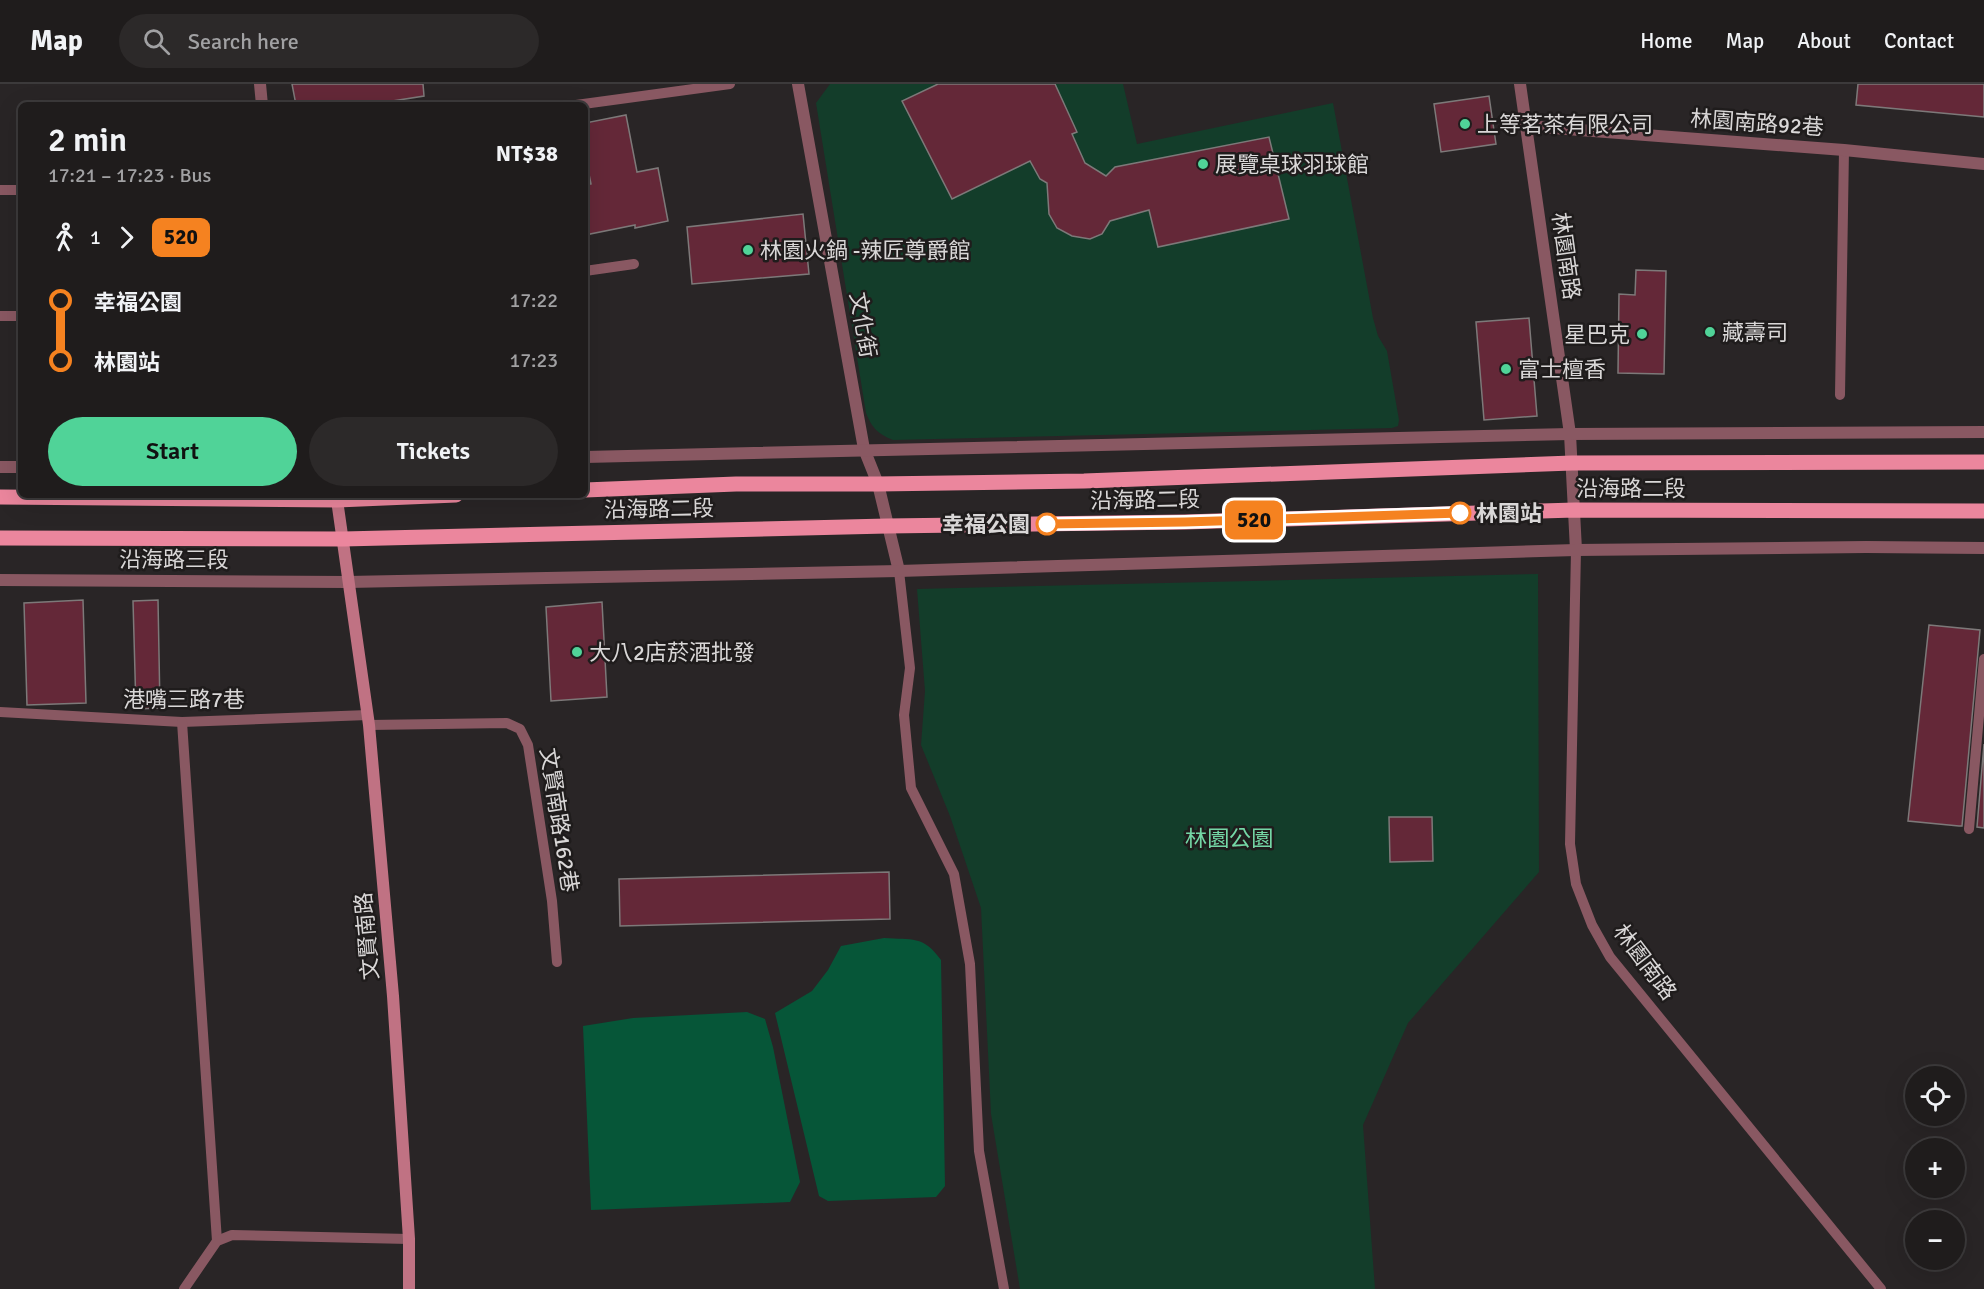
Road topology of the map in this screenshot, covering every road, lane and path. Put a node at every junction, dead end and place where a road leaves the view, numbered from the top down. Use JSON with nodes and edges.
{"nodes":[{"id":1,"x":260,"y":84,"type":"edge"},
{"id":2,"x":730,"y":84,"type":"edge"},
{"id":3,"x":798,"y":84,"type":"edge"},
{"id":4,"x":1520,"y":84,"type":"edge"},
{"id":5,"x":262,"y":102,"type":"edge"},
{"id":6,"x":588,"y":103,"type":"edge"},
{"id":7,"x":1527,"y":126,"type":"junction"},
{"id":8,"x":1844,"y":150,"type":"junction"},
{"id":9,"x":1984,"y":164,"type":"edge"},
{"id":10,"x":0,"y":189,"type":"edge"},
{"id":11,"x":18,"y":190,"type":"edge"},
{"id":12,"x":634,"y":264,"type":"dead end"},
{"id":13,"x":588,"y":271,"type":"edge"},
{"id":14,"x":0,"y":316,"type":"edge"},
{"id":15,"x":18,"y":316,"type":"edge"},
{"id":16,"x":1840,"y":395,"type":"dead end"},
{"id":17,"x":1984,"y":432,"type":"edge"},
{"id":18,"x":1570,"y":434,"type":"junction"},
{"id":19,"x":864,"y":449,"type":"junction"},
{"id":20,"x":588,"y":457,"type":"edge"},
{"id":21,"x":1984,"y":462,"type":"edge"},
{"id":22,"x":1572,"y":463,"type":"junction"},
{"id":23,"x":0,"y":467,"type":"edge"},
{"id":24,"x":18,"y":467,"type":"edge"},
{"id":25,"x":878,"y":484,"type":"junction"},
{"id":26,"x":588,"y":490,"type":"edge"},
{"id":27,"x":0,"y":497,"type":"edge"},
{"id":28,"x":18,"y":497,"type":"edge"},
{"id":29,"x":337,"y":498,"type":"edge"},
{"id":30,"x":1575,"y":510,"type":"junction"},
{"id":31,"x":1984,"y":511,"type":"edge"},
{"id":32,"x":887,"y":526,"type":"junction"},
{"id":33,"x":0,"y":538,"type":"edge"},
{"id":34,"x":343,"y":539,"type":"junction"},
{"id":35,"x":1984,"y":548,"type":"edge"},
{"id":36,"x":1576,"y":550,"type":"junction"},
{"id":37,"x":899,"y":571,"type":"junction"},
{"id":38,"x":0,"y":580,"type":"edge"},
{"id":39,"x":348,"y":582,"type":"junction"},
{"id":40,"x":1984,"y":660,"type":"edge"},
{"id":41,"x":0,"y":712,"type":"edge"},
{"id":42,"x":369,"y":720,"type":"junction"},
{"id":43,"x":182,"y":722,"type":"junction"},
{"id":44,"x":1969,"y":829,"type":"dead end"},
{"id":45,"x":557,"y":962,"type":"dead end"},
{"id":46,"x":409,"y":1239,"type":"junction"},
{"id":47,"x":217,"y":1241,"type":"junction"},
{"id":48,"x":1876,"y":1286,"type":"edge"},
{"id":49,"x":184,"y":1289,"type":"edge"},
{"id":50,"x":409,"y":1289,"type":"edge"},
{"id":51,"x":1004,"y":1289,"type":"edge"}],
"edges":[{"from":1,"to":5,"type":"street"},
{"from":2,"to":6,"type":"lane"},
{"from":3,"to":19,"type":"street","name":"文化街"},
{"from":4,"to":7,"type":"street","name":"林園南路"},
{"from":7,"to":8,"type":"street","name":"林園南路92巷"},
{"from":7,"to":18,"type":"street","name":"林園南路"},
{"from":8,"to":9,"type":"street","name":"林園南路92巷"},
{"from":8,"to":16,"type":"lane"},
{"from":10,"to":11,"type":"lane"},
{"from":12,"to":13,"type":"lane"},
{"from":14,"to":15,"type":"lane"},
{"from":17,"to":18,"type":"street"},
{"from":18,"to":19,"type":"street"},
{"from":18,"to":22,"type":"street","name":"林園南路"},
{"from":19,"to":20,"type":"street"},
{"from":19,"to":25,"type":"street","name":"文化街"},
{"from":21,"to":22,"type":"main road","name":"沿海路二段"},
{"from":22,"to":25,"type":"main road","name":"沿海路二段"},
{"from":22,"to":30,"type":"street","name":"林園南路"},
{"from":23,"to":24,"type":"street"},
{"from":25,"to":26,"type":"main road","name":"沿海路二段"},
{"from":25,"to":32,"type":"street","name":"文化街"},
{"from":27,"to":28,"type":"main road"},
{"from":29,"to":34,"type":"street","name":"文賢南路"},
{"from":30,"to":31,"type":"main road","name":"沿海路二段"},
{"from":30,"to":32,"type":"main road","name":"沿海路二段"},
{"from":30,"to":36,"type":"street","name":"林園南路"},
{"from":32,"to":34,"type":"main road","name":"沿海路二段"},
{"from":32,"to":37,"type":"street","name":"文化街"},
{"from":33,"to":34,"type":"main road","name":"沿海路三段"},
{"from":34,"to":39,"type":"street","name":"文賢南路"},
{"from":35,"to":36,"type":"street"},
{"from":36,"to":37,"type":"street"},
{"from":36,"to":48,"type":"lane","name":"林園南路"},
{"from":37,"to":39,"type":"street"},
{"from":37,"to":51,"type":"lane"},
{"from":38,"to":39,"type":"street","name":"沿海路三段"},
{"from":39,"to":42,"type":"street","name":"文賢南路"},
{"from":40,"to":44,"type":"lane"},
{"from":41,"to":43,"type":"lane","name":"港嘴三路7巷"},
{"from":42,"to":43,"type":"lane","name":"港嘴三路7巷"},
{"from":42,"to":45,"type":"lane","name":"文賢南路162巷"},
{"from":42,"to":46,"type":"street","name":"文賢南路"},
{"from":43,"to":47,"type":"lane"},
{"from":46,"to":47,"type":"lane"},
{"from":46,"to":50,"type":"street","name":"文賢南路"},
{"from":47,"to":49,"type":"lane"}]}
